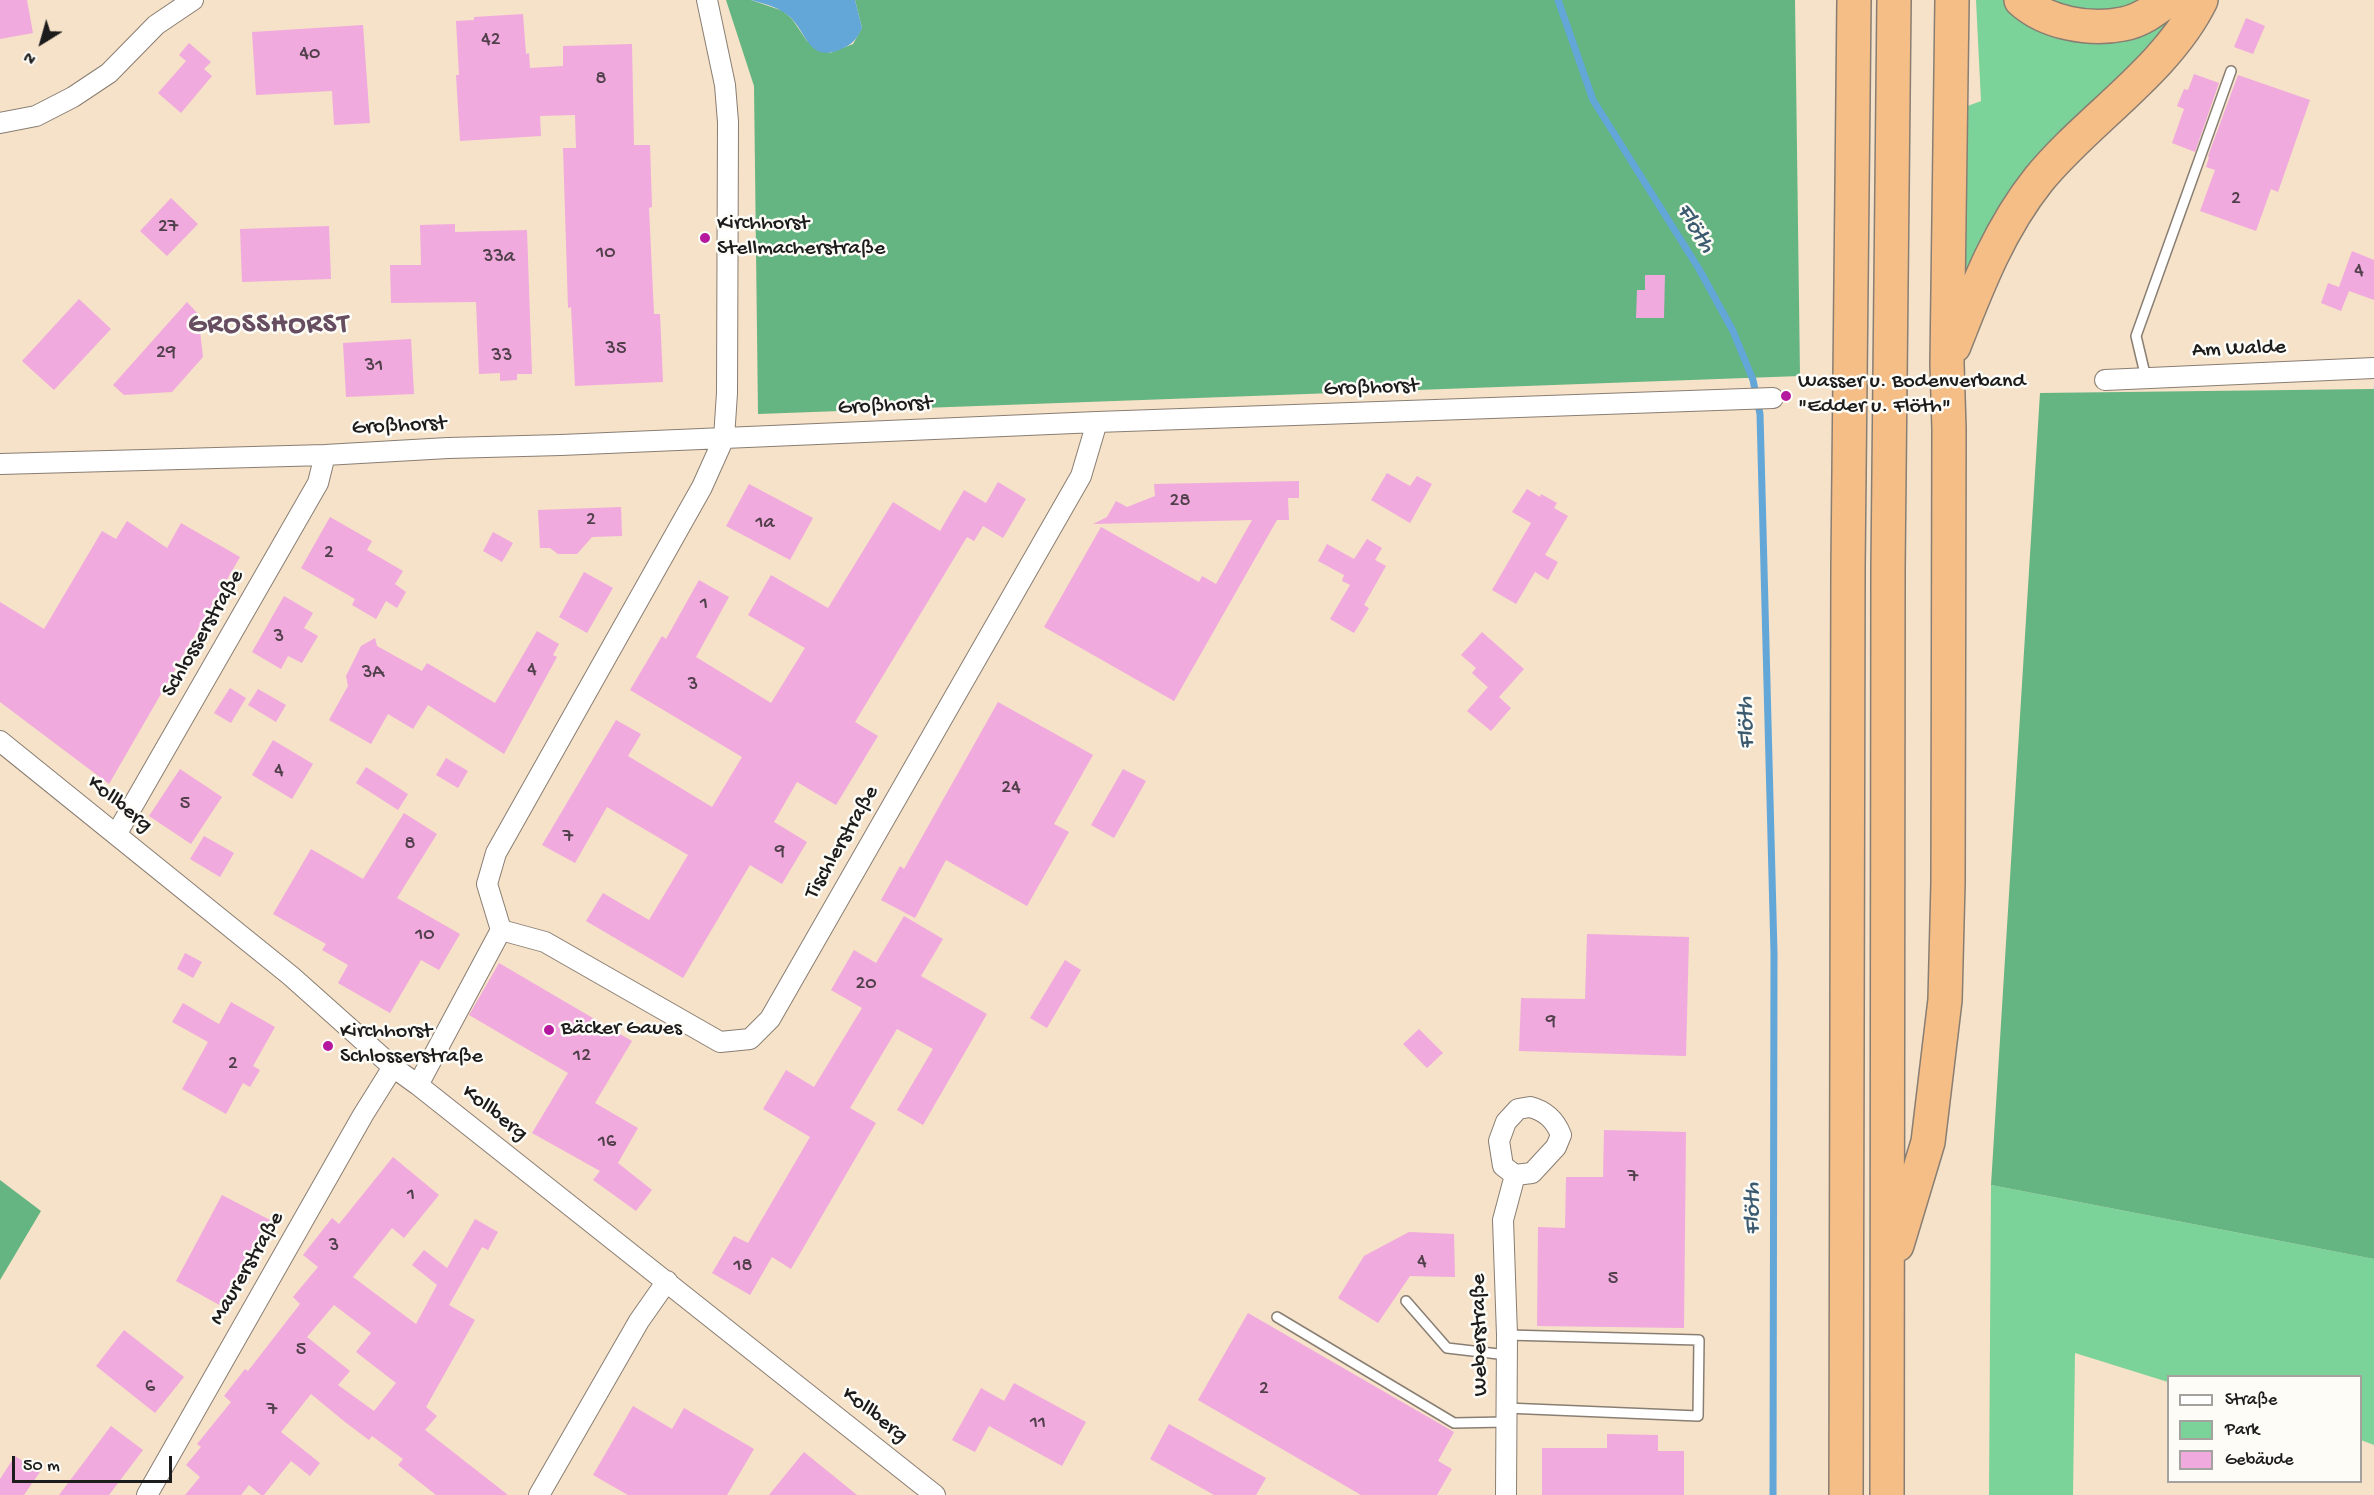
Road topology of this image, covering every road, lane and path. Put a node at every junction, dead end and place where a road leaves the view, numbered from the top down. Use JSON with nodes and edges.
{"nodes":[{"id":1,"x":193,"y":0,"type":"edge"},
{"id":2,"x":707,"y":0,"type":"edge"},
{"id":3,"x":1854,"y":0,"type":"edge"},
{"id":4,"x":1894,"y":0,"type":"edge"},
{"id":5,"x":1952,"y":0,"type":"edge"},
{"id":6,"x":2021,"y":0,"type":"edge"},
{"id":7,"x":2168,"y":0,"type":"edge"},
{"id":8,"x":2201,"y":0,"type":"edge"},
{"id":9,"x":2231,"y":71,"type":"dead end"},
{"id":10,"x":0,"y":123,"type":"edge"},
{"id":11,"x":1947,"y":364,"type":"junction"},
{"id":12,"x":2374,"y":369,"type":"edge"},
{"id":13,"x":2146,"y":378,"type":"junction"},
{"id":14,"x":2105,"y":380,"type":"dead end"},
{"id":15,"x":1770,"y":398,"type":"dead end"},
{"id":16,"x":1097,"y":422,"type":"junction"},
{"id":17,"x":724,"y":438,"type":"junction"},
{"id":18,"x":326,"y":456,"type":"junction"},
{"id":19,"x":0,"y":464,"type":"edge"},
{"id":20,"x":0,"y":741,"type":"edge"},
{"id":21,"x":117,"y":833,"type":"junction"},
{"id":22,"x":501,"y":930,"type":"junction"},
{"id":23,"x":393,"y":1067,"type":"junction"},
{"id":24,"x":418,"y":1085,"type":"junction"},
{"id":25,"x":1515,"y":1175,"type":"dead end"},
{"id":26,"x":667,"y":1281,"type":"junction"},
{"id":27,"x":1886,"y":1281,"type":"junction"},
{"id":28,"x":1406,"y":1300,"type":"dead end"},
{"id":29,"x":1277,"y":1317,"type":"dead end"},
{"id":30,"x":1507,"y":1345,"type":"junction"},
{"id":31,"x":1506,"y":1415,"type":"junction"},
{"id":32,"x":147,"y":1495,"type":"edge"},
{"id":33,"x":539,"y":1495,"type":"edge"},
{"id":34,"x":935,"y":1495,"type":"edge"},
{"id":35,"x":1506,"y":1495,"type":"edge"},
{"id":36,"x":1846,"y":1495,"type":"edge"},
{"id":37,"x":1887,"y":1495,"type":"edge"}],
"edges":[{"from":1,"to":10,"type":"street"},
{"from":2,"to":17,"type":"street"},
{"from":3,"to":36,"type":"highway"},
{"from":4,"to":27,"type":"highway"},
{"from":5,"to":11,"type":"highway"},
{"from":6,"to":7,"type":"highway"},
{"from":8,"to":11,"type":"highway"},
{"from":9,"to":13,"type":"lane"},
{"from":11,"to":27,"type":"highway"},
{"from":12,"to":13,"type":"street","name":"Am Walde"},
{"from":13,"to":14,"type":"street","name":"Am Walde"},
{"from":15,"to":16,"type":"street","name":"Großhorst"},
{"from":16,"to":17,"type":"street","name":"Großhorst"},
{"from":16,"to":22,"type":"street","name":"Tischlerstraße"},
{"from":17,"to":18,"type":"street","name":"Großhorst"},
{"from":17,"to":22,"type":"street"},
{"from":18,"to":19,"type":"street","name":"Großhorst"},
{"from":18,"to":21,"type":"street","name":"Schlosserstraße"},
{"from":20,"to":21,"type":"street","name":"Kollberg"},
{"from":21,"to":23,"type":"street","name":"Kollberg"},
{"from":22,"to":24,"type":"street"},
{"from":23,"to":24,"type":"street","name":"Kollberg"},
{"from":23,"to":32,"type":"street","name":"Maurerstraße"},
{"from":24,"to":26,"type":"street","name":"Kollberg"},
{"from":25,"to":30,"type":"street","name":"Weberstraße"},
{"from":26,"to":33,"type":"street"},
{"from":26,"to":34,"type":"street","name":"Kollberg"},
{"from":27,"to":37,"type":"highway"},
{"from":28,"to":30,"type":"lane"},
{"from":29,"to":31,"type":"lane"},
{"from":30,"to":31,"type":"street","name":"Weberstraße"},
{"from":30,"to":31,"type":"lane"},
{"from":31,"to":35,"type":"street","name":"Weberstraße"}]}
